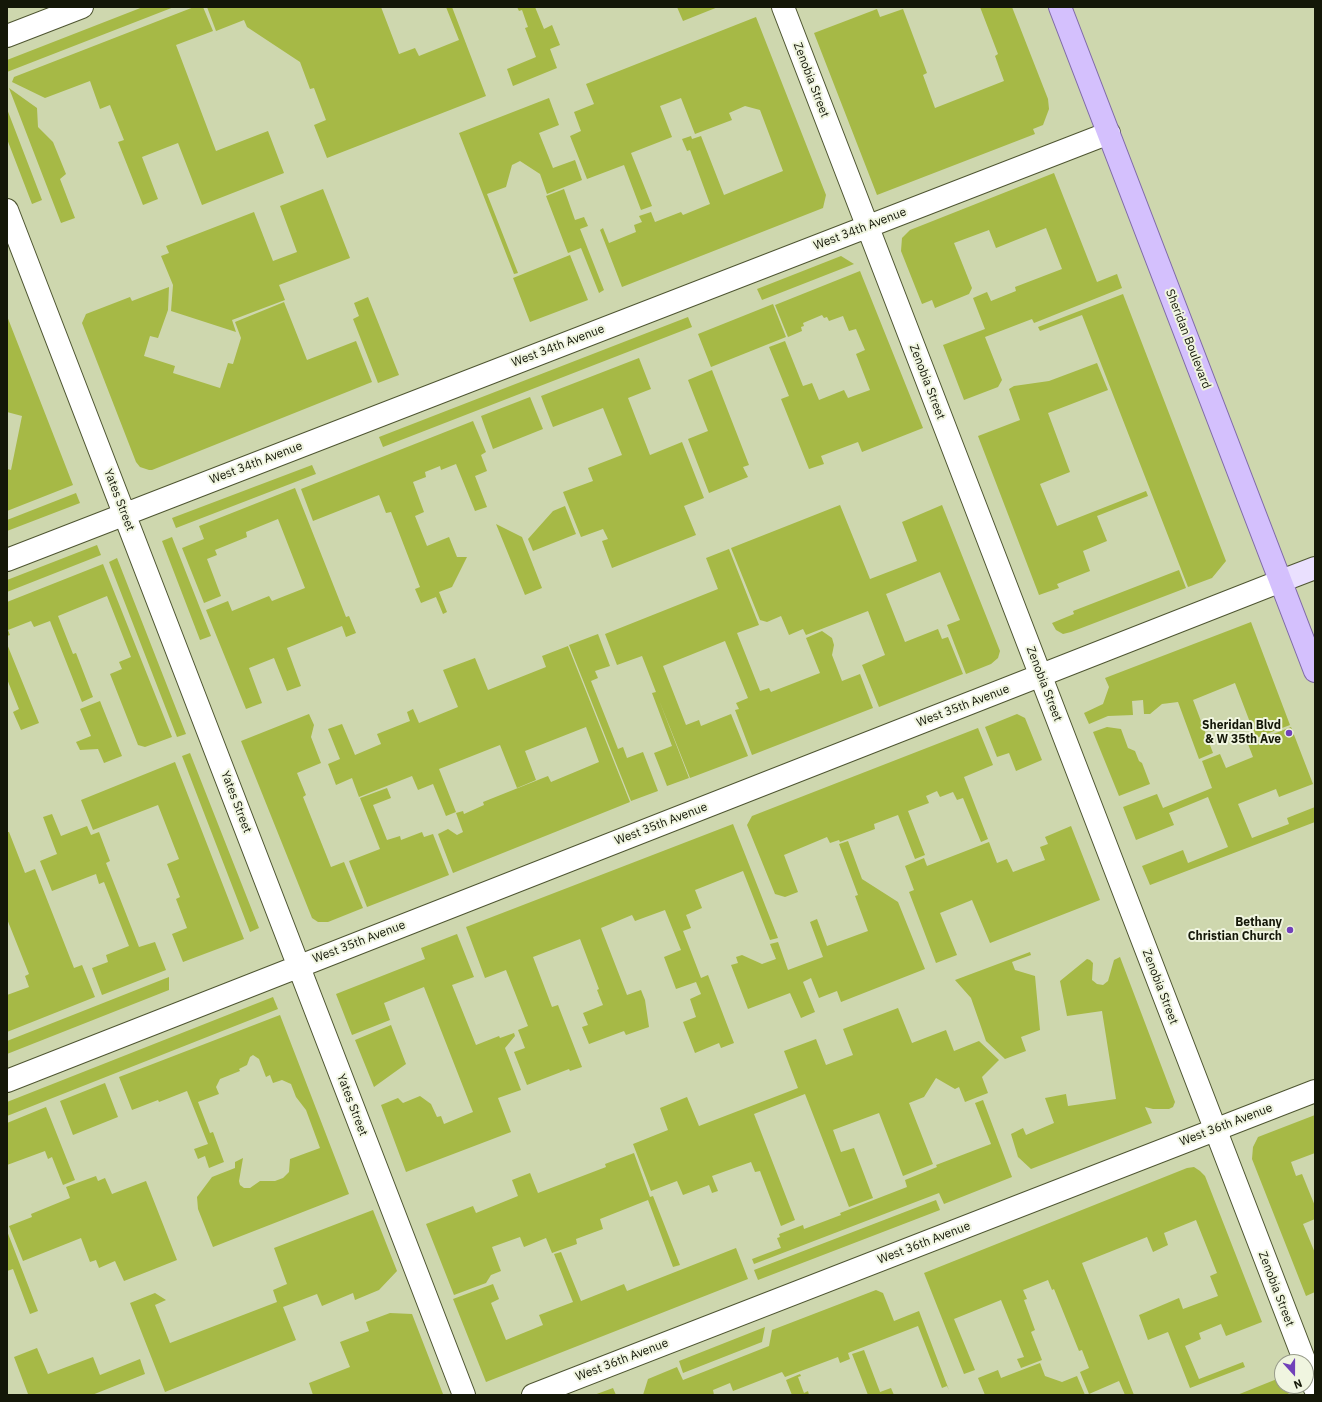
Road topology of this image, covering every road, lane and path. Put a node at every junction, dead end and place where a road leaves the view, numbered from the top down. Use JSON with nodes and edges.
{"nodes":[{"id":1,"x":82,"y":7,"type":"edge"},
{"id":2,"x":783,"y":7,"type":"edge"},
{"id":3,"x":1060,"y":7,"type":"edge"},
{"id":4,"x":7,"y":36,"type":"edge"},
{"id":5,"x":1109,"y":133,"type":"junction"},
{"id":6,"x":7,"y":210,"type":"edge"},
{"id":7,"x":867,"y":226,"type":"junction"},
{"id":8,"x":124,"y":514,"type":"junction"},
{"id":9,"x":7,"y":560,"type":"edge"},
{"id":10,"x":1315,"y":568,"type":"edge"},
{"id":11,"x":1280,"y":581,"type":"junction"},
{"id":12,"x":1315,"y":671,"type":"edge"},
{"id":13,"x":1040,"y":675,"type":"junction"},
{"id":14,"x":299,"y":966,"type":"junction"},
{"id":15,"x":7,"y":1080,"type":"edge"},
{"id":16,"x":1315,"y":1091,"type":"edge"},
{"id":17,"x":1215,"y":1130,"type":"junction"},
{"id":18,"x":1301,"y":1354,"type":"edge"},
{"id":19,"x":464,"y":1395,"type":"edge"},
{"id":20,"x":533,"y":1395,"type":"edge"}],
"edges":[{"from":1,"to":4,"type":"street"},
{"from":2,"to":7,"type":"street","name":"Zenobia Street"},
{"from":3,"to":5,"type":"main road","name":"Sheridan Boulevard"},
{"from":5,"to":7,"type":"street","name":"West 34th Avenue"},
{"from":5,"to":11,"type":"main road","name":"Sheridan Boulevard"},
{"from":6,"to":8,"type":"street","name":"Yates Street"},
{"from":7,"to":8,"type":"street","name":"West 34th Avenue"},
{"from":7,"to":13,"type":"street","name":"Zenobia Street"},
{"from":8,"to":9,"type":"street","name":"West 34th Avenue"},
{"from":8,"to":14,"type":"street","name":"Yates Street"},
{"from":10,"to":11,"type":"street","name":"West 35th Avenue"},
{"from":11,"to":12,"type":"main road","name":"Sheridan Boulevard"},
{"from":11,"to":13,"type":"street","name":"West 35th Avenue"},
{"from":13,"to":14,"type":"street","name":"West 35th Avenue"},
{"from":13,"to":17,"type":"street","name":"Zenobia Street"},
{"from":14,"to":15,"type":"street","name":"West 35th Avenue"},
{"from":14,"to":19,"type":"street","name":"Yates Street"},
{"from":16,"to":17,"type":"street","name":"West 36th Avenue"},
{"from":17,"to":18,"type":"street","name":"Zenobia Street"},
{"from":17,"to":20,"type":"street","name":"West 36th Avenue"}]}
